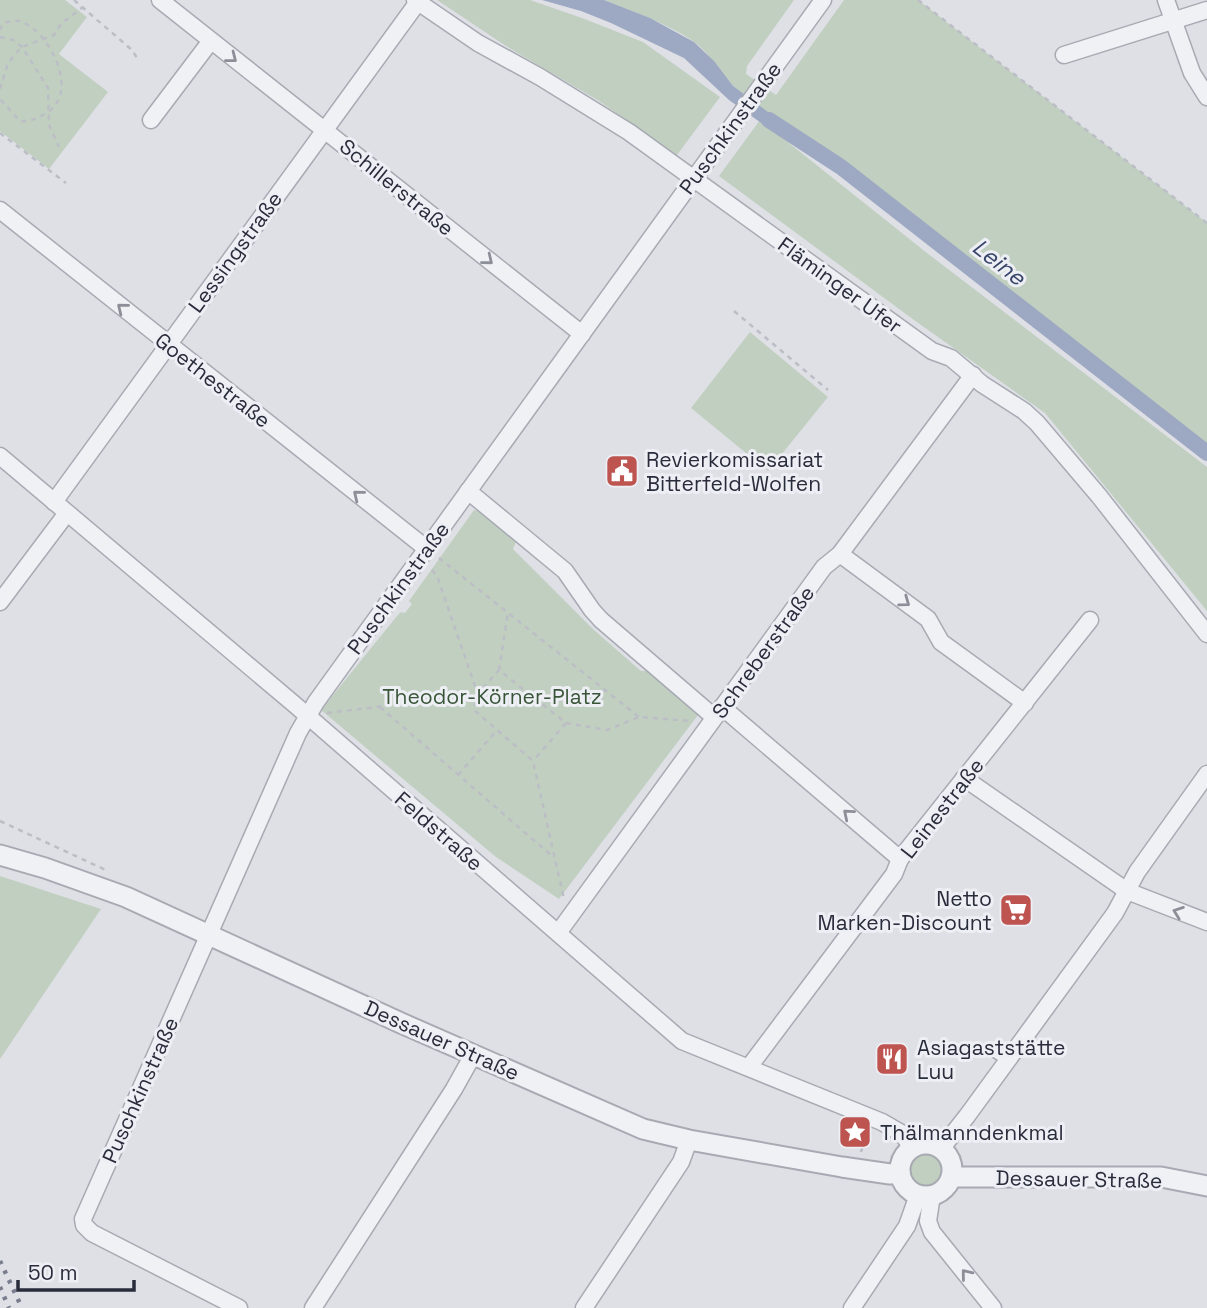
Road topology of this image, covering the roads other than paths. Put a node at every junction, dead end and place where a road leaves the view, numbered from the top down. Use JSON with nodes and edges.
{"nodes":[{"id":1,"x":160,"y":0,"type":"edge"},
{"id":2,"x":823,"y":0,"type":"edge"},
{"id":3,"x":1166,"y":0,"type":"edge"},
{"id":4,"x":416,"y":1,"type":"edge"},
{"id":5,"x":1207,"y":10,"type":"edge"},
{"id":6,"x":1172,"y":22,"type":"junction"},
{"id":7,"x":210,"y":42,"type":"junction"},
{"id":8,"x":1064,"y":55,"type":"dead end"},
{"id":9,"x":1207,"y":97,"type":"edge"},
{"id":10,"x":151,"y":120,"type":"dead end"},
{"id":11,"x":323,"y":129,"type":"junction"},
{"id":12,"x":694,"y":179,"type":"junction"},
{"id":13,"x":0,"y":210,"type":"edge"},
{"id":14,"x":582,"y":334,"type":"junction"},
{"id":15,"x":169,"y":345,"type":"junction"},
{"id":16,"x":973,"y":375,"type":"junction"},
{"id":17,"x":0,"y":456,"type":"edge"},
{"id":18,"x":468,"y":491,"type":"junction"},
{"id":19,"x":60,"y":508,"type":"junction"},
{"id":20,"x":424,"y":552,"type":"junction"},
{"id":21,"x":840,"y":554,"type":"junction"},
{"id":22,"x":0,"y":603,"type":"edge"},
{"id":23,"x":1090,"y":620,"type":"dead end"},
{"id":24,"x":1207,"y":634,"type":"edge"},
{"id":25,"x":1025,"y":703,"type":"junction"},
{"id":26,"x":307,"y":715,"type":"junction"},
{"id":27,"x":714,"y":717,"type":"junction"},
{"id":28,"x":1207,"y":774,"type":"edge"},
{"id":29,"x":964,"y":778,"type":"junction"},
{"id":30,"x":0,"y":855,"type":"edge"},
{"id":31,"x":900,"y":859,"type":"junction"},
{"id":32,"x":1127,"y":891,"type":"junction"},
{"id":33,"x":1207,"y":922,"type":"edge"},
{"id":34,"x":558,"y":933,"type":"junction"},
{"id":35,"x":208,"y":934,"type":"junction"},
{"id":36,"x":993,"y":1052,"type":"dead end"},
{"id":37,"x":473,"y":1055,"type":"junction"},
{"id":38,"x":1007,"y":1061,"type":"junction"},
{"id":39,"x":749,"y":1067,"type":"junction"},
{"id":40,"x":689,"y":1140,"type":"junction"},
{"id":41,"x":912,"y":1148,"type":"junction"},
{"id":42,"x":941,"y":1149,"type":"junction"},
{"id":43,"x":900,"y":1173,"type":"junction"},
{"id":44,"x":951,"y":1177,"type":"junction"},
{"id":45,"x":1207,"y":1186,"type":"edge"},
{"id":46,"x":925,"y":1195,"type":"junction"},
{"id":47,"x":239,"y":1308,"type":"edge"},
{"id":48,"x":313,"y":1308,"type":"edge"},
{"id":49,"x":584,"y":1308,"type":"edge"},
{"id":50,"x":852,"y":1308,"type":"edge"},
{"id":51,"x":993,"y":1308,"type":"edge"}],
"edges":[{"from":1,"to":7,"type":"street","name":"Schillerstraße"},
{"from":2,"to":12,"type":"street","name":"Puschkinstraße"},
{"from":3,"to":6,"type":"street"},
{"from":4,"to":11,"type":"street","name":"Lessingstraße"},
{"from":4,"to":12,"type":"street","name":"Fläminger Ufer"},
{"from":5,"to":6,"type":"street"},
{"from":6,"to":8,"type":"street"},
{"from":6,"to":9,"type":"street"},
{"from":7,"to":10,"type":"street"},
{"from":7,"to":11,"type":"street","name":"Schillerstraße","one_way":true},
{"from":11,"to":14,"type":"street","name":"Schillerstraße","one_way":true},
{"from":11,"to":15,"type":"street","name":"Lessingstraße"},
{"from":12,"to":14,"type":"street","name":"Puschkinstraße"},
{"from":12,"to":16,"type":"street","name":"Fläminger Ufer"},
{"from":15,"to":13,"type":"street","name":"Goethestraße","one_way":true},
{"from":14,"to":18,"type":"street","name":"Puschkinstraße"},
{"from":15,"to":19,"type":"street","name":"Lessingstraße"},
{"from":20,"to":15,"type":"street","name":"Goethestraße","one_way":true},
{"from":16,"to":21,"type":"street","name":"Schreberstraße"},
{"from":16,"to":24,"type":"street","name":"Fläminger Ufer"},
{"from":17,"to":19,"type":"street","name":"Feldstraße"},
{"from":18,"to":20,"type":"street","name":"Puschkinstraße"},
{"from":18,"to":27,"type":"street"},
{"from":19,"to":22,"type":"street","name":"Lessingstraße"},
{"from":19,"to":26,"type":"street","name":"Feldstraße"},
{"from":20,"to":26,"type":"street","name":"Puschkinstraße"},
{"from":21,"to":25,"type":"street","one_way":true},
{"from":21,"to":27,"type":"street","name":"Schreberstraße"},
{"from":23,"to":25,"type":"street","name":"Leinestraße"},
{"from":25,"to":29,"type":"street","name":"Leinestraße"},
{"from":26,"to":34,"type":"street","name":"Feldstraße"},
{"from":26,"to":35,"type":"street","name":"Puschkinstraße"},
{"from":31,"to":27,"type":"street","one_way":true},
{"from":27,"to":34,"type":"street","name":"Schreberstraße"},
{"from":28,"to":32,"type":"street"},
{"from":29,"to":31,"type":"street","name":"Leinestraße"},
{"from":29,"to":32,"type":"street"},
{"from":30,"to":35,"type":"street","name":"Dessauer Straße"},
{"from":31,"to":39,"type":"street","name":"Leinestraße"},
{"from":33,"to":32,"type":"street","one_way":true},
{"from":32,"to":38,"type":"street"},
{"from":34,"to":39,"type":"street","name":"Feldstraße"},
{"from":35,"to":37,"type":"street","name":"Dessauer Straße"},
{"from":35,"to":47,"type":"street","name":"Puschkinstraße"},
{"from":36,"to":38,"type":"lane"},
{"from":37,"to":40,"type":"street","name":"Dessauer Straße"},
{"from":37,"to":48,"type":"street"},
{"from":38,"to":42,"type":"street"},
{"from":39,"to":41,"type":"street","name":"Feldstraße"},
{"from":40,"to":43,"type":"street","name":"Dessauer Straße"},
{"from":40,"to":49,"type":"street"},
{"from":41,"to":42,"type":"street"},
{"from":41,"to":43,"type":"street"},
{"from":42,"to":44,"type":"street"},
{"from":43,"to":46,"type":"street"},
{"from":44,"to":45,"type":"street","name":"Dessauer Straße"},
{"from":44,"to":46,"type":"street"},
{"from":46,"to":50,"type":"street"},
{"from":51,"to":46,"type":"street","one_way":true}]}
